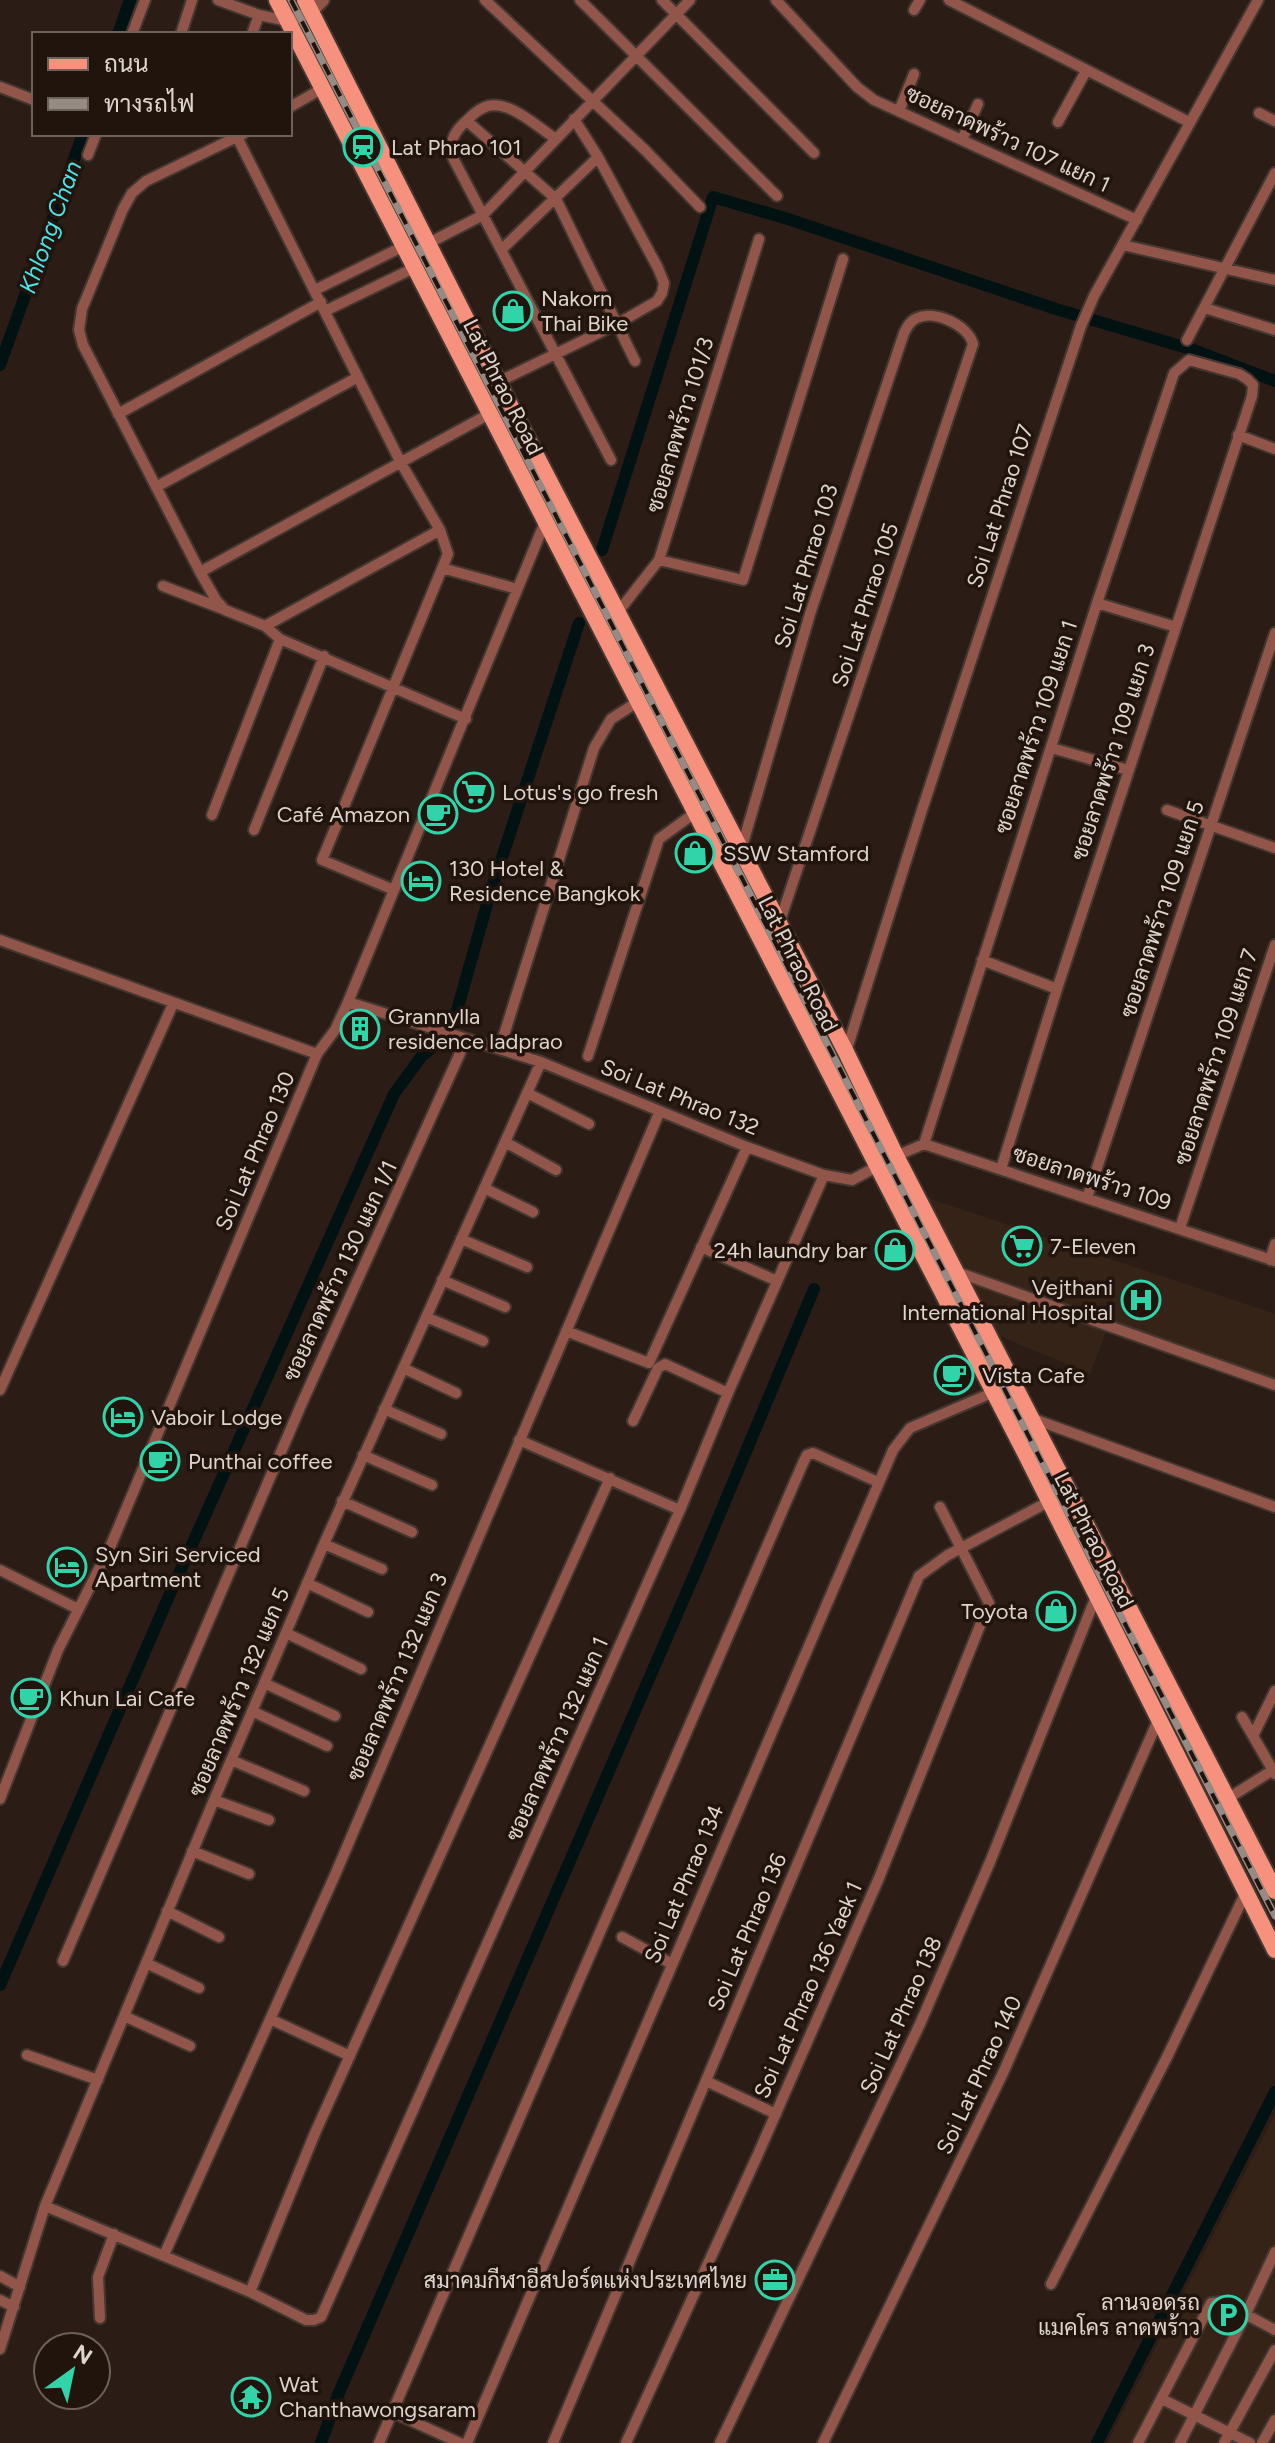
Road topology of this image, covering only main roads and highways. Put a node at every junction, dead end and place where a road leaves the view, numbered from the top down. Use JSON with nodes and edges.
{"nodes":[{"id":1,"x":277,"y":0,"type":"edge"},
{"id":2,"x":310,"y":3,"type":"edge"},
{"id":3,"x":728,"y":826,"type":"junction"},
{"id":4,"x":708,"y":836,"type":"junction"},
{"id":5,"x":741,"y":850,"type":"junction"},
{"id":6,"x":721,"y":861,"type":"junction"},
{"id":7,"x":1275,"y":1891,"type":"edge"},
{"id":8,"x":1275,"y":1950,"type":"edge"}],
"edges":[{"from":1,"to":4,"type":"main road","name":"Lat Phrao Road"},
{"from":2,"to":3,"type":"main road","name":"Lat Phrao Road"},
{"from":3,"to":4,"type":"main road"},
{"from":3,"to":5,"type":"main road","name":"Lat Phrao Road"},
{"from":4,"to":6,"type":"main road","name":"Lat Phrao Road"},
{"from":5,"to":6,"type":"main road"},
{"from":5,"to":7,"type":"main road","name":"Lat Phrao Road"},
{"from":6,"to":8,"type":"main road","name":"Lat Phrao Road"}]}
